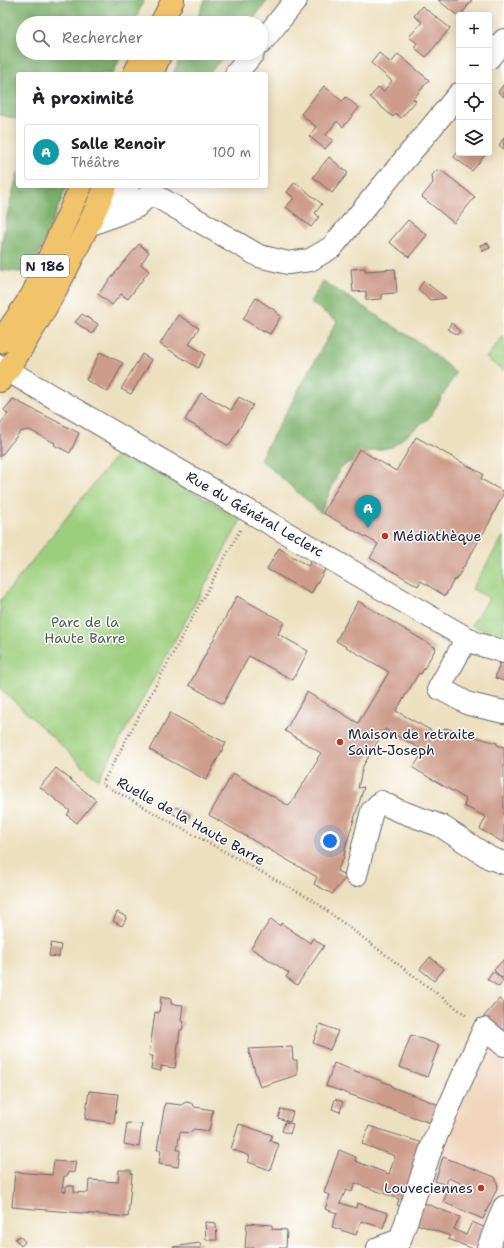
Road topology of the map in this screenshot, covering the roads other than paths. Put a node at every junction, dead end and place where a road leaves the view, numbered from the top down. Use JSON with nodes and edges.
{"nodes":[{"id":1,"x":172,"y":0,"type":"edge"},
{"id":2,"x":181,"y":0,"type":"edge"},
{"id":3,"x":296,"y":0,"type":"edge"},
{"id":4,"x":164,"y":16,"type":"edge"},
{"id":5,"x":175,"y":16,"type":"edge"},
{"id":6,"x":268,"y":34,"type":"edge"},
{"id":7,"x":504,"y":40,"type":"edge"},
{"id":8,"x":492,"y":54,"type":"edge"},
{"id":9,"x":141,"y":60,"type":"edge"},
{"id":10,"x":157,"y":60,"type":"edge"},
{"id":11,"x":247,"y":60,"type":"edge"},
{"id":12,"x":135,"y":72,"type":"edge"},
{"id":13,"x":153,"y":72,"type":"edge"},
{"id":14,"x":238,"y":72,"type":"edge"},
{"id":15,"x":456,"y":98,"type":"edge"},
{"id":16,"x":80,"y":188,"type":"edge"},
{"id":17,"x":105,"y":188,"type":"edge"},
{"id":18,"x":127,"y":188,"type":"edge"},
{"id":19,"x":152,"y":189,"type":"edge"},
{"id":20,"x":117,"y":214,"type":"junction"},
{"id":21,"x":88,"y":225,"type":"junction"},
{"id":22,"x":0,"y":342,"type":"edge"},
{"id":23,"x":3,"y":373,"type":"edge"},
{"id":24,"x":467,"y":638,"type":"junction"},
{"id":25,"x":504,"y":652,"type":"edge"},
{"id":26,"x":504,"y":712,"type":"edge"},
{"id":27,"x":504,"y":863,"type":"edge"},
{"id":28,"x":356,"y":875,"type":"dead end"},
{"id":29,"x":504,"y":1045,"type":"edge"},
{"id":30,"x":504,"y":1207,"type":"edge"},
{"id":31,"x":378,"y":1248,"type":"edge"},
{"id":32,"x":488,"y":1248,"type":"edge"}],
"edges":[{"from":1,"to":4,"type":"main road"},
{"from":2,"to":5,"type":"main road"},
{"from":3,"to":6,"type":"street"},
{"from":7,"to":8,"type":"street"},
{"from":9,"to":12,"type":"main road"},
{"from":10,"to":13,"type":"main road"},
{"from":11,"to":14,"type":"street"},
{"from":15,"to":19,"type":"street"},
{"from":16,"to":22,"type":"main road","number":"N 186"},
{"from":17,"to":21,"type":"main road","number":"N 186"},
{"from":18,"to":20,"type":"street"},
{"from":19,"to":20,"type":"street"},
{"from":20,"to":21,"type":"street"},
{"from":21,"to":23,"type":"main road","number":"N 186"},
{"from":23,"to":24,"type":"street","name":"Rue du Général Leclerc"},
{"from":24,"to":25,"type":"street","name":"Rue du Général Leclerc"},
{"from":24,"to":26,"type":"street"},
{"from":27,"to":28,"type":"street"},
{"from":29,"to":31,"type":"street"},
{"from":30,"to":32,"type":"street"}]}
